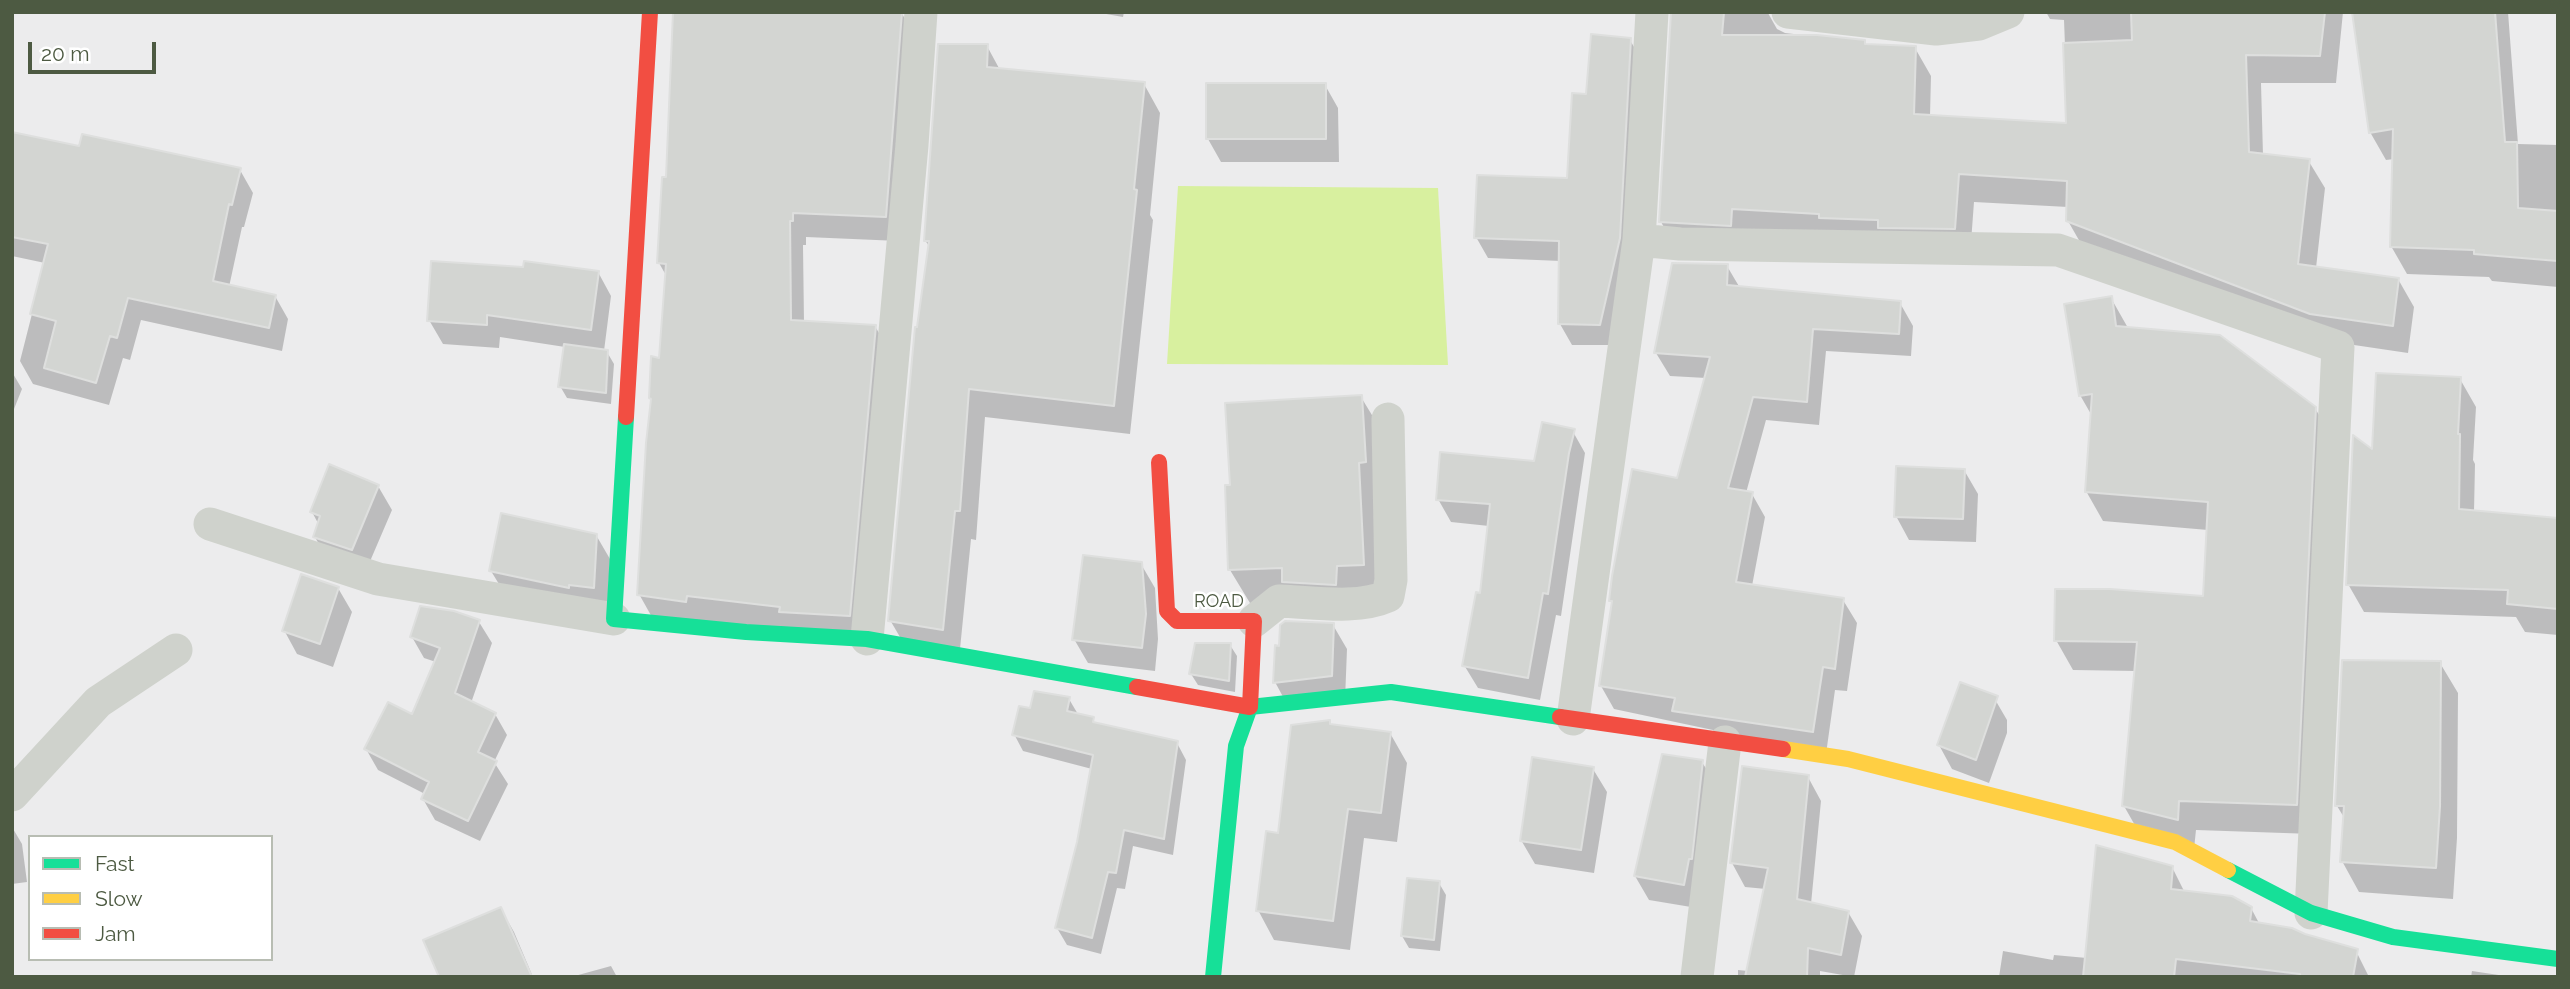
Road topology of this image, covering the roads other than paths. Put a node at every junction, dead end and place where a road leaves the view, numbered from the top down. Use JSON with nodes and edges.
{"nodes":[{"id":1,"x":650,"y":12,"type":"edge"},
{"id":2,"x":921,"y":12,"type":"edge"},
{"id":3,"x":1652,"y":12,"type":"edge"},
{"id":4,"x":1788,"y":12,"type":"edge"},
{"id":5,"x":2008,"y":12,"type":"edge"},
{"id":6,"x":1639,"y":240,"type":"junction"},
{"id":7,"x":1388,"y":419,"type":"dead end"},
{"id":8,"x":1159,"y":462,"type":"dead end"},
{"id":9,"x":210,"y":524,"type":"dead end"},
{"id":10,"x":614,"y":619,"type":"junction"},
{"id":11,"x":1254,"y":621,"type":"junction"},
{"id":12,"x":867,"y":639,"type":"junction"},
{"id":13,"x":176,"y":650,"type":"dead end"},
{"id":14,"x":1250,"y":707,"type":"junction"},
{"id":15,"x":1573,"y":719,"type":"junction"},
{"id":16,"x":1725,"y":741,"type":"junction"},
{"id":17,"x":12,"y":795,"type":"edge"},
{"id":18,"x":2311,"y":913,"type":"junction"},
{"id":19,"x":2558,"y":959,"type":"edge"},
{"id":20,"x":1213,"y":977,"type":"edge"},
{"id":21,"x":1697,"y":977,"type":"edge"}],
"edges":[{"from":1,"to":10,"type":"street"},
{"from":2,"to":12,"type":"street"},
{"from":3,"to":6,"type":"street"},
{"from":4,"to":5,"type":"street"},
{"from":6,"to":15,"type":"street"},
{"from":6,"to":18,"type":"street"},
{"from":7,"to":11,"type":"street"},
{"from":8,"to":11,"type":"street","name":"ROAD"},
{"from":9,"to":10,"type":"street"},
{"from":10,"to":12,"type":"street"},
{"from":11,"to":14,"type":"street","name":"ROAD"},
{"from":12,"to":14,"type":"street"},
{"from":13,"to":17,"type":"street"},
{"from":14,"to":15,"type":"street"},
{"from":14,"to":20,"type":"street","name":"ROAD"},
{"from":15,"to":16,"type":"street"},
{"from":16,"to":18,"type":"street"},
{"from":16,"to":21,"type":"street"},
{"from":18,"to":19,"type":"street"}]}
